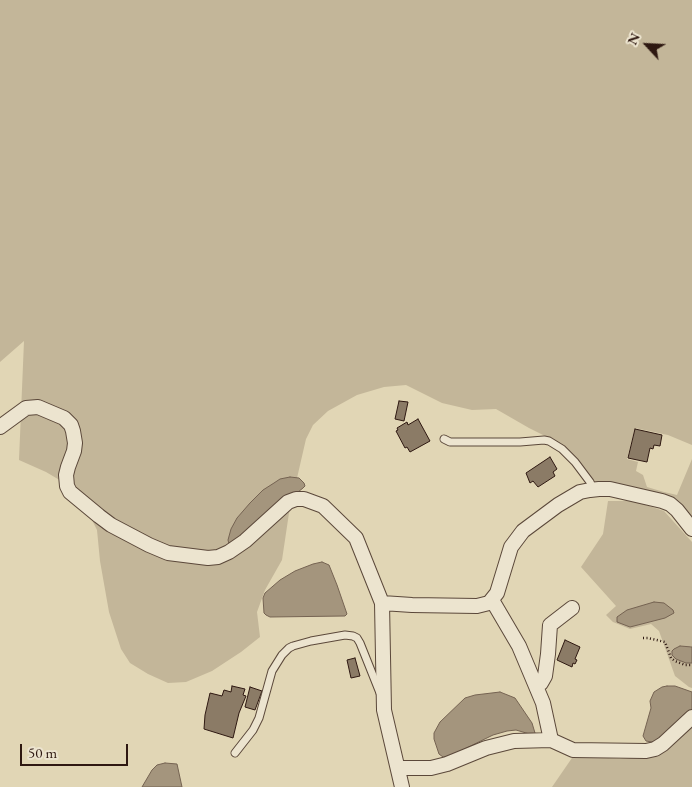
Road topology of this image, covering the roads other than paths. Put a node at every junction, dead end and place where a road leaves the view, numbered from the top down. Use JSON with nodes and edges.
{"nodes":[{"id":1,"x":0,"y":427,"type":"edge"},
{"id":2,"x":444,"y":439,"type":"dead end"},
{"id":3,"x":592,"y":489,"type":"junction"},
{"id":4,"x":692,"y":530,"type":"edge"},
{"id":5,"x":492,"y":600,"type":"junction"},
{"id":6,"x":382,"y":603,"type":"junction"},
{"id":7,"x":572,"y":608,"type":"dead end"},
{"id":8,"x":536,"y":686,"type":"junction"},
{"id":9,"x":384,"y":700,"type":"junction"},
{"id":10,"x":692,"y":717,"type":"edge"},
{"id":11,"x":551,"y":740,"type":"junction"},
{"id":12,"x":235,"y":753,"type":"dead end"},
{"id":13,"x":398,"y":768,"type":"junction"},
{"id":14,"x":402,"y":787,"type":"edge"}],
"edges":[{"from":1,"to":6,"type":"street"},
{"from":2,"to":3,"type":"lane"},
{"from":3,"to":4,"type":"street"},
{"from":3,"to":5,"type":"street"},
{"from":5,"to":6,"type":"street"},
{"from":5,"to":8,"type":"street"},
{"from":6,"to":9,"type":"street"},
{"from":7,"to":8,"type":"street"},
{"from":8,"to":11,"type":"street"},
{"from":9,"to":12,"type":"lane"},
{"from":9,"to":13,"type":"street"},
{"from":10,"to":11,"type":"street"},
{"from":11,"to":13,"type":"street"},
{"from":13,"to":14,"type":"street"}]}
